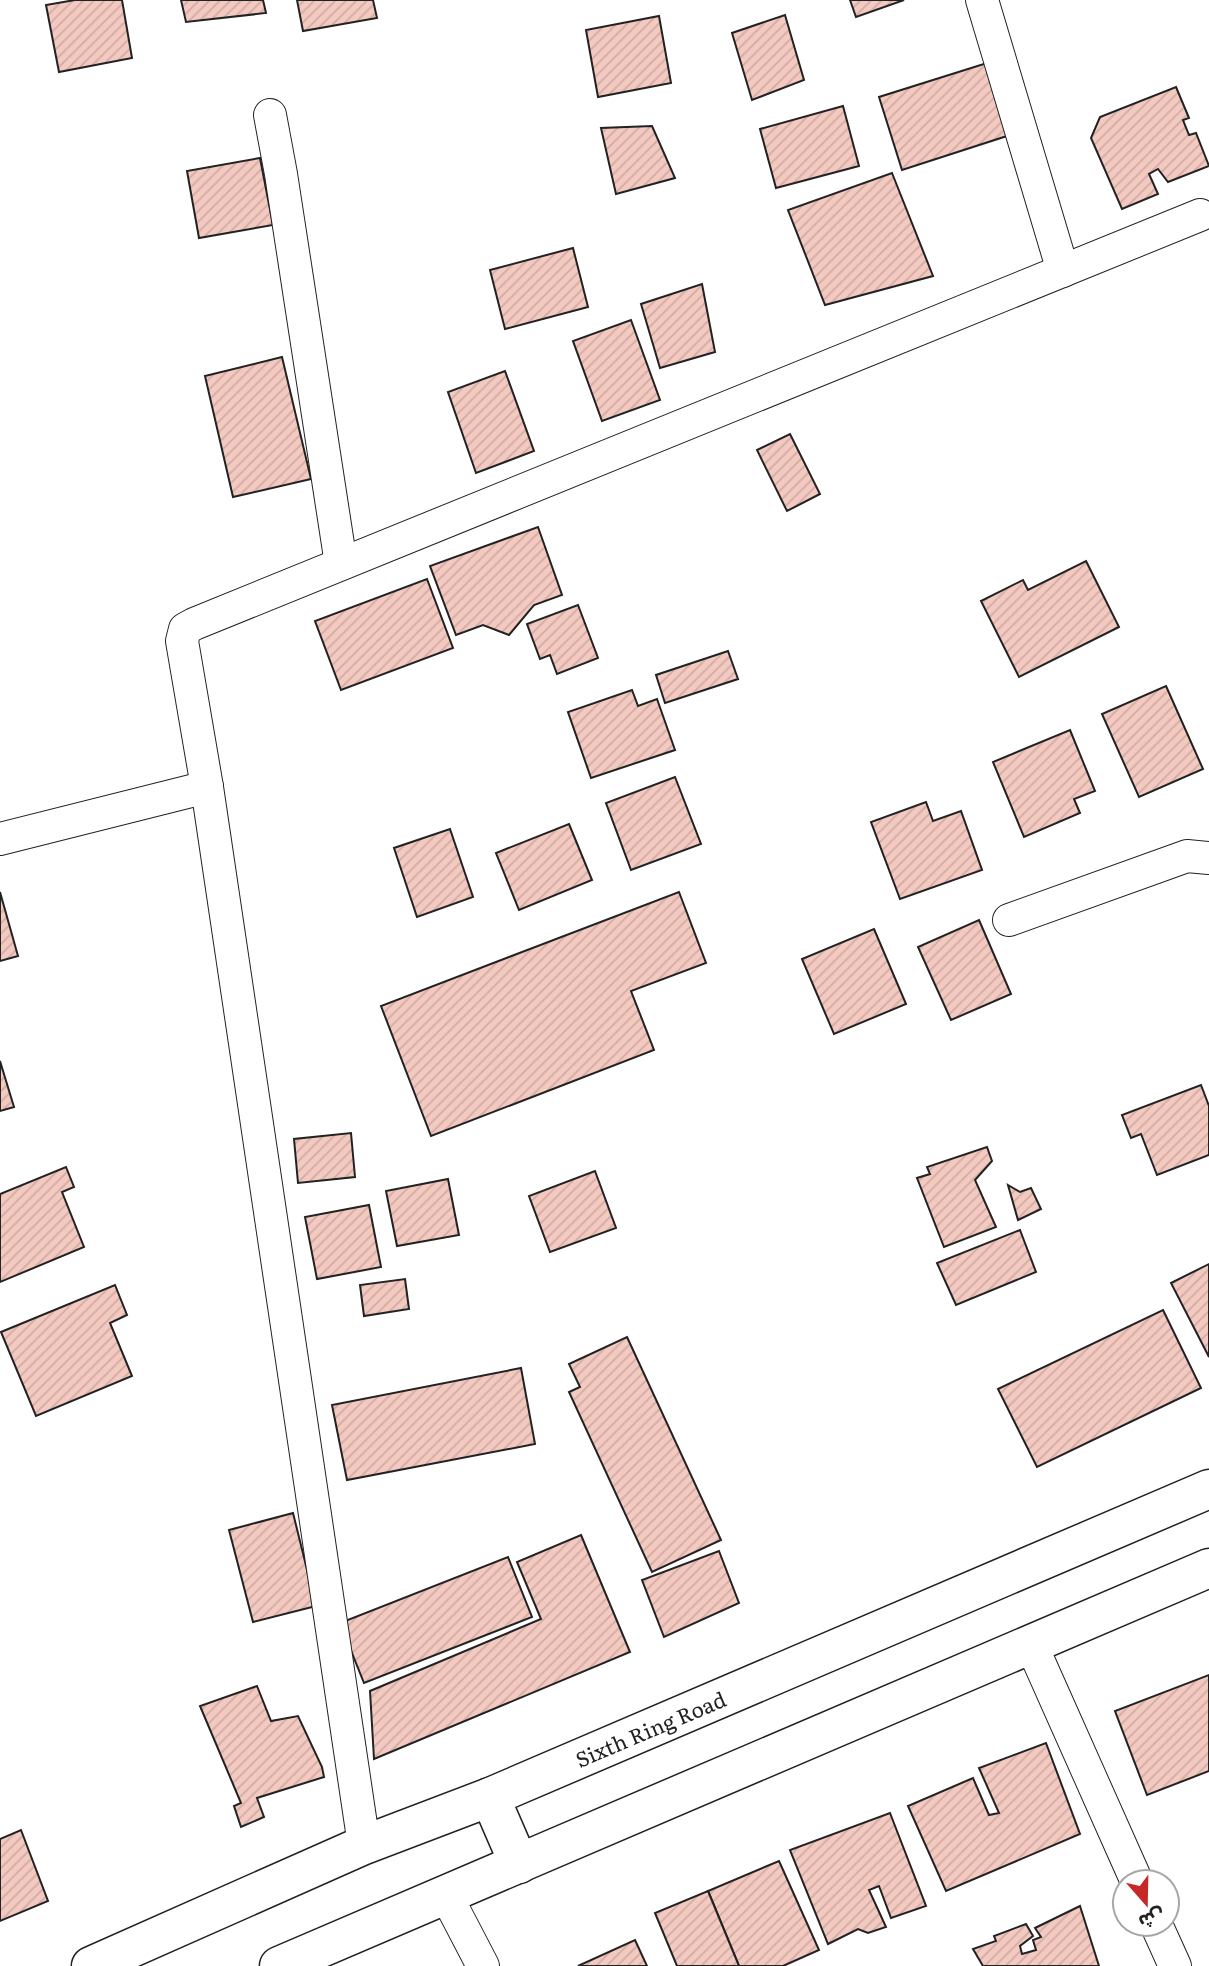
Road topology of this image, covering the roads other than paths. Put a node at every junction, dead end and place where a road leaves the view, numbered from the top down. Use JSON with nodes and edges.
{"nodes":[{"id":1,"x":982,"y":0,"type":"edge"},
{"id":2,"x":270,"y":116,"type":"dead end"},
{"id":3,"x":1200,"y":215,"type":"dead end"},
{"id":4,"x":1063,"y":271,"type":"junction"},
{"id":5,"x":341,"y":564,"type":"junction"},
{"id":6,"x":207,"y":787,"type":"junction"},
{"id":7,"x":0,"y":839,"type":"edge"},
{"id":8,"x":1209,"y":858,"type":"edge"},
{"id":9,"x":1009,"y":920,"type":"dead end"},
{"id":10,"x":1209,"y":1489,"type":"edge"},
{"id":11,"x":1209,"y":1568,"type":"edge"},
{"id":12,"x":1031,"y":1644,"type":"junction"},
{"id":13,"x":490,"y":1797,"type":"junction"},
{"id":14,"x":364,"y":1845,"type":"junction"},
{"id":15,"x":519,"y":1864,"type":"junction"},
{"id":16,"x":1131,"y":1868,"type":"edge"},
{"id":17,"x":446,"y":1895,"type":"junction"},
{"id":18,"x":1162,"y":1938,"type":"edge"},
{"id":19,"x":91,"y":1966,"type":"edge"},
{"id":20,"x":279,"y":1966,"type":"edge"},
{"id":21,"x":483,"y":1966,"type":"edge"},
{"id":22,"x":1175,"y":1966,"type":"edge"}],
"edges":[{"from":1,"to":4,"type":"street"},
{"from":2,"to":5,"type":"street"},
{"from":3,"to":4,"type":"street"},
{"from":4,"to":5,"type":"street"},
{"from":5,"to":6,"type":"street"},
{"from":6,"to":7,"type":"street"},
{"from":6,"to":14,"type":"street"},
{"from":8,"to":9,"type":"street"},
{"from":10,"to":13,"type":"highway","name":"Sixth Ring Road"},
{"from":11,"to":12,"type":"highway"},
{"from":12,"to":15,"type":"highway"},
{"from":12,"to":16,"type":"street"},
{"from":13,"to":14,"type":"highway","name":"Sixth Ring Road"},
{"from":13,"to":15,"type":"highway"},
{"from":14,"to":19,"type":"highway","name":"Sixth Ring Road"},
{"from":15,"to":17,"type":"highway"},
{"from":17,"to":20,"type":"highway"},
{"from":17,"to":21,"type":"street"},
{"from":18,"to":22,"type":"street"}]}
